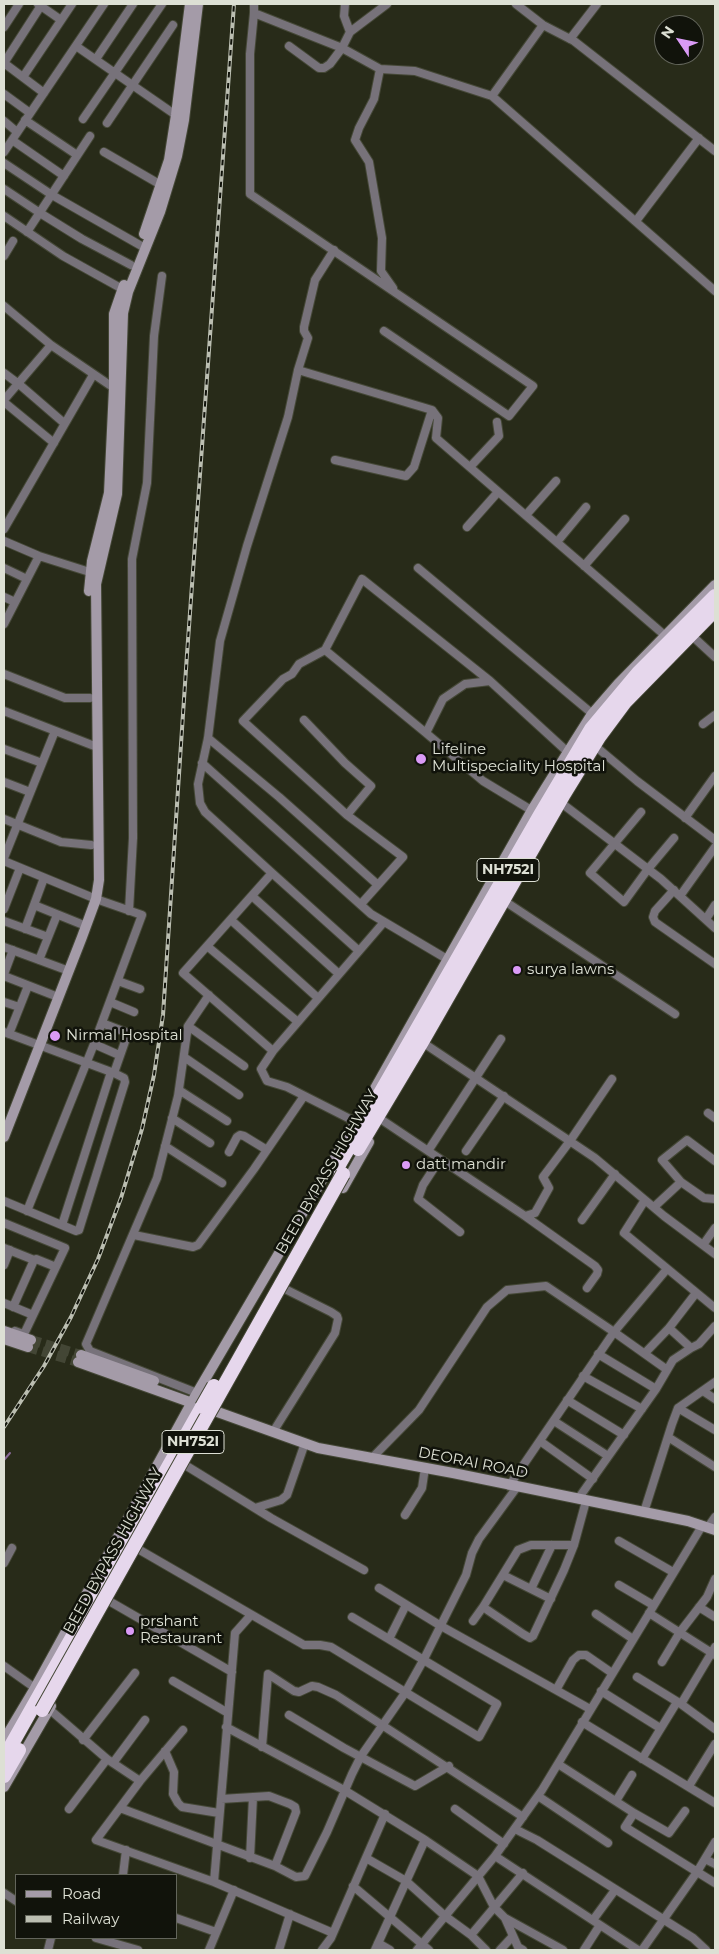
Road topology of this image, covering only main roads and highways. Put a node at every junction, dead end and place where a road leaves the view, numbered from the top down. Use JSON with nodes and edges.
{"nodes":[{"id":1,"x":715,"y":596,"type":"edge"},
{"id":2,"x":715,"y":610,"type":"edge"},
{"id":3,"x":690,"y":633,"type":"junction"},
{"id":4,"x":340,"y":1172,"type":"junction"},
{"id":5,"x":41,"y":1708,"type":"junction"},
{"id":6,"x":4,"y":1758,"type":"edge"},
{"id":7,"x":4,"y":1776,"type":"edge"}],
"edges":[{"from":1,"to":3,"type":"highway","name":"BEED BYPASS HIGHWAY","number":"NH752I"},
{"from":2,"to":3,"type":"highway","name":"BEED BYPASS HIGHWAY","number":"NH752I"},
{"from":3,"to":4,"type":"highway","name":"BEED BYPASS HIGHWAY","number":"NH752I"},
{"from":3,"to":4,"type":"highway","name":"BEED BYPASS HIGHWAY","number":"NH752I"},
{"from":4,"to":5,"type":"highway","name":"BEED BYPASS HIGHWAY","number":"NH752I","bridge":true},
{"from":5,"to":6,"type":"highway","name":"BEED BYPASS HIGHWAY","number":"NH752I"},
{"from":5,"to":7,"type":"highway","name":"BEED BYPASS HIGHWAY","number":"NH752I"}]}
